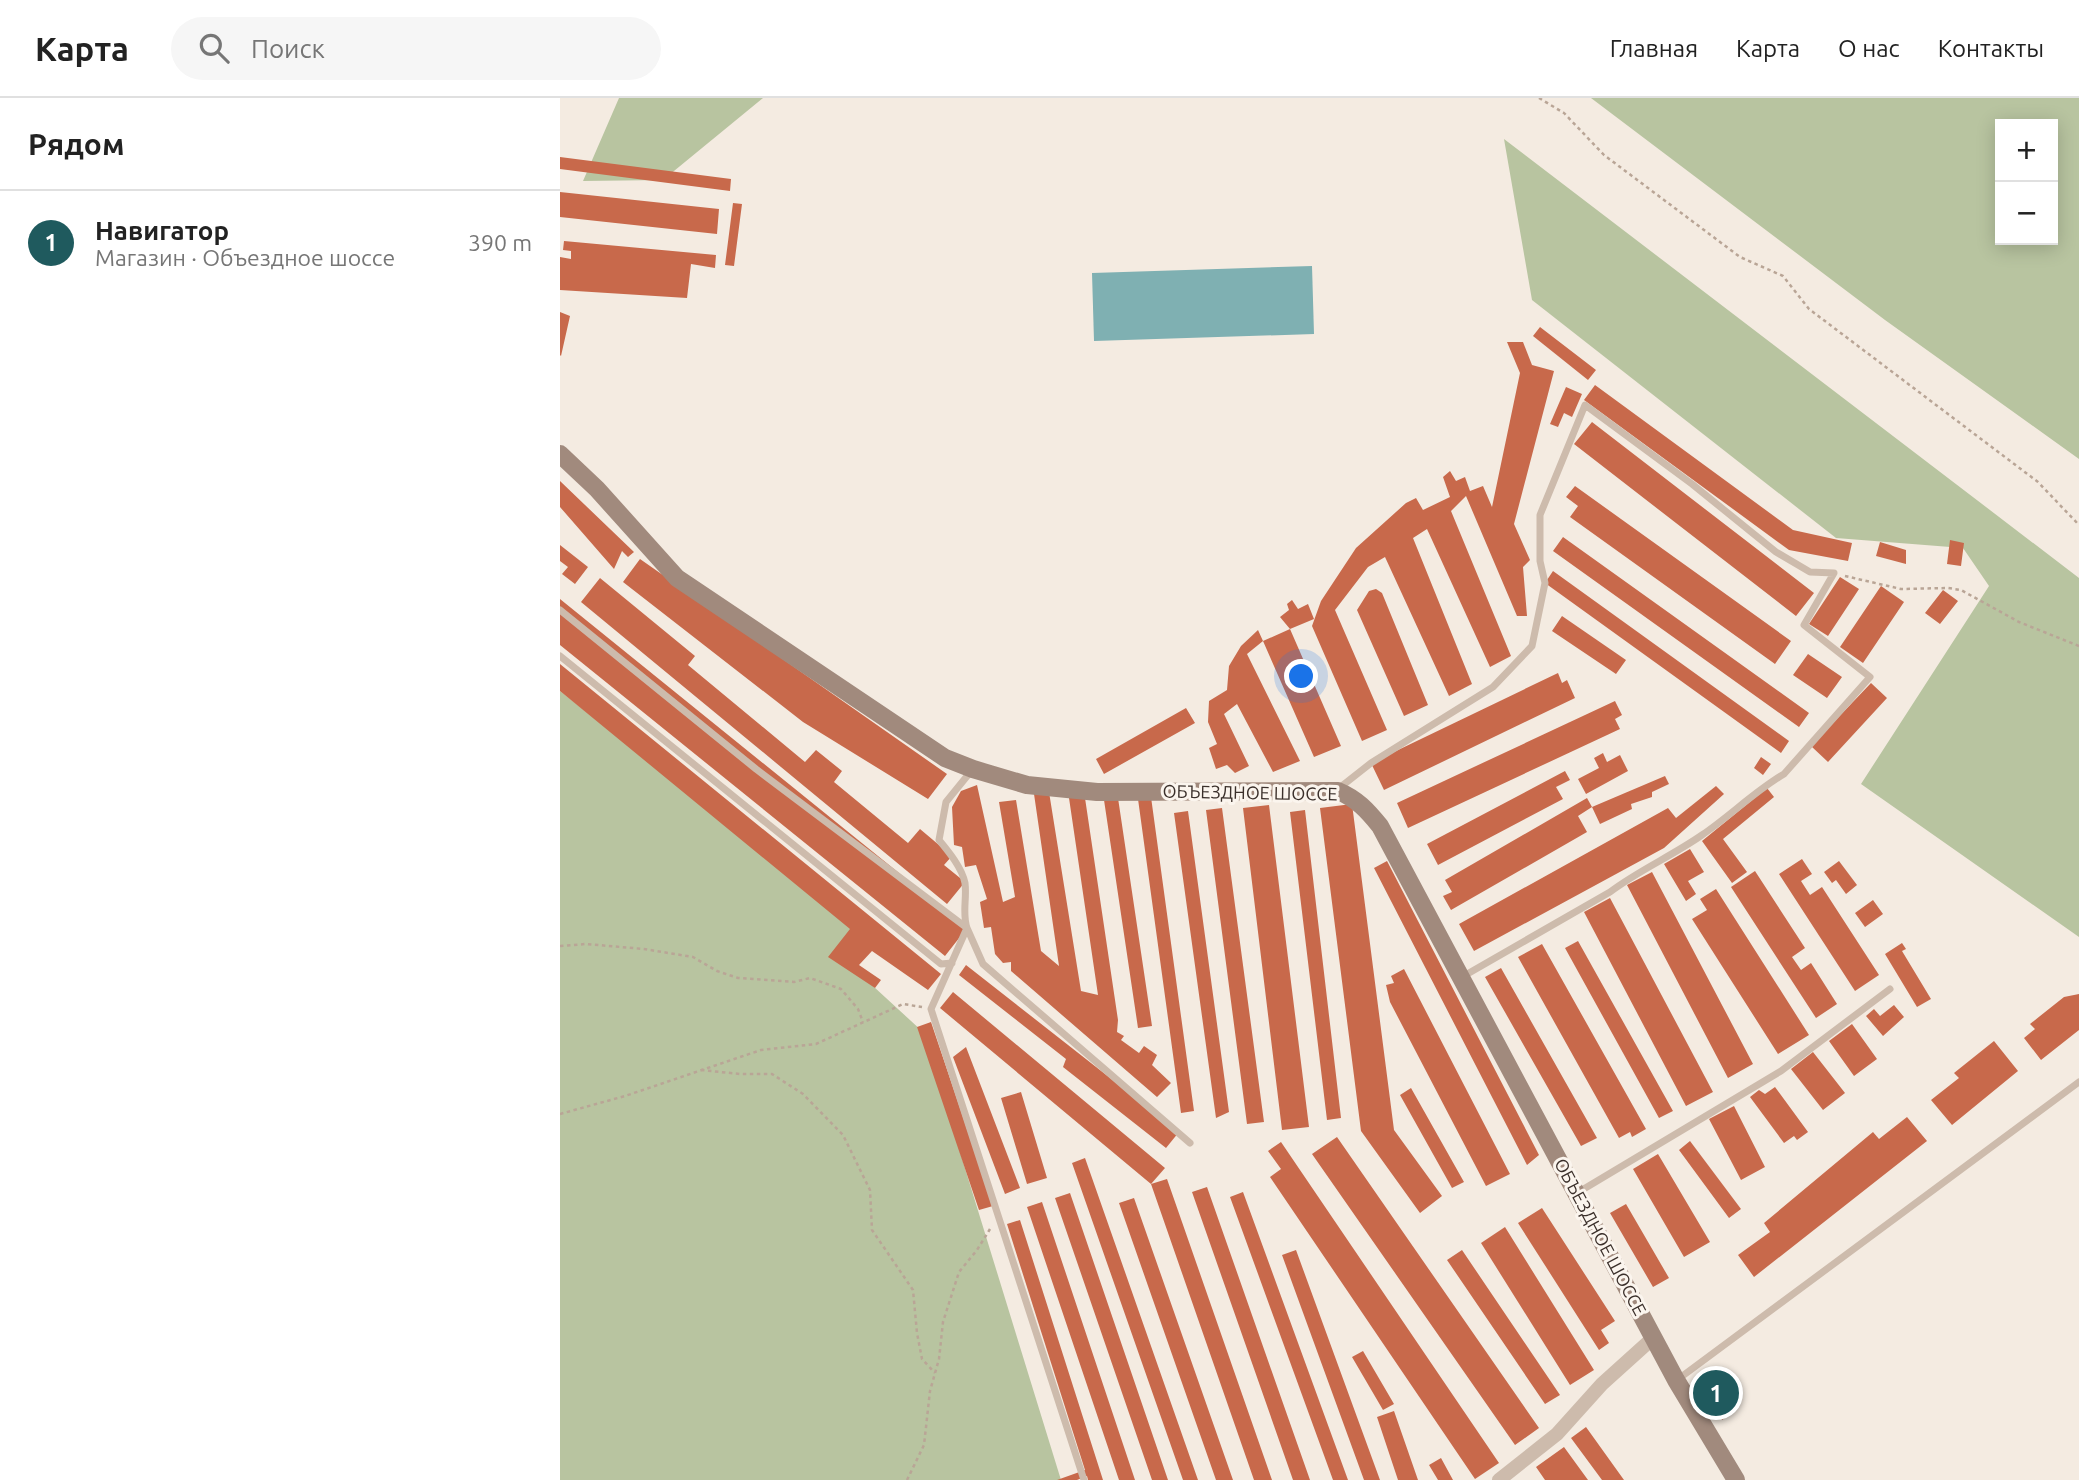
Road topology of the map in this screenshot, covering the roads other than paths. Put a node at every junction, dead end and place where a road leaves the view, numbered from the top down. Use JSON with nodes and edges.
{"nodes":[{"id":1,"x":560,"y":454,"type":"edge"},
{"id":2,"x":560,"y":610,"type":"edge"},
{"id":3,"x":560,"y":656,"type":"edge"},
{"id":4,"x":973,"y":769,"type":"junction"},
{"id":5,"x":1335,"y":792,"type":"junction"},
{"id":6,"x":967,"y":928,"type":"junction"},
{"id":7,"x":951,"y":963,"type":"junction"},
{"id":8,"x":1461,"y":978,"type":"junction"},
{"id":9,"x":1890,"y":989,"type":"dead end"},
{"id":10,"x":2079,"y":1082,"type":"edge"},
{"id":11,"x":1190,"y":1143,"type":"dead end"},
{"id":12,"x":1577,"y":1194,"type":"junction"},
{"id":13,"x":1653,"y":1338,"type":"junction"},
{"id":14,"x":1676,"y":1380,"type":"junction"},
{"id":15,"x":1084,"y":1480,"type":"edge"},
{"id":16,"x":1499,"y":1480,"type":"edge"},
{"id":17,"x":1735,"y":1480,"type":"edge"}],
"edges":[{"from":1,"to":4,"type":"street","name":"ОБЪЕЗДНОЕ ШОССЕ"},
{"from":2,"to":6,"type":"lane"},
{"from":3,"to":7,"type":"lane"},
{"from":4,"to":5,"type":"street","name":"ОБЪЕЗДНОЕ ШОССЕ"},
{"from":4,"to":6,"type":"lane"},
{"from":5,"to":8,"type":"street","name":"ОБЪЕЗДНОЕ ШОССЕ"},
{"from":5,"to":8,"type":"lane"},
{"from":6,"to":7,"type":"lane"},
{"from":6,"to":11,"type":"lane"},
{"from":7,"to":15,"type":"lane"},
{"from":8,"to":12,"type":"street","name":"ОБЪЕЗДНОЕ ШОССЕ"},
{"from":9,"to":12,"type":"lane"},
{"from":10,"to":14,"type":"lane"},
{"from":12,"to":13,"type":"street","name":"ОБЪЕЗДНОЕ ШОССЕ"},
{"from":13,"to":14,"type":"street","name":"ОБЪЕЗДНОЕ ШОССЕ"},
{"from":13,"to":16,"type":"street"},
{"from":14,"to":17,"type":"street","name":"ОБЪЕЗДНОЕ ШОССЕ"}]}
